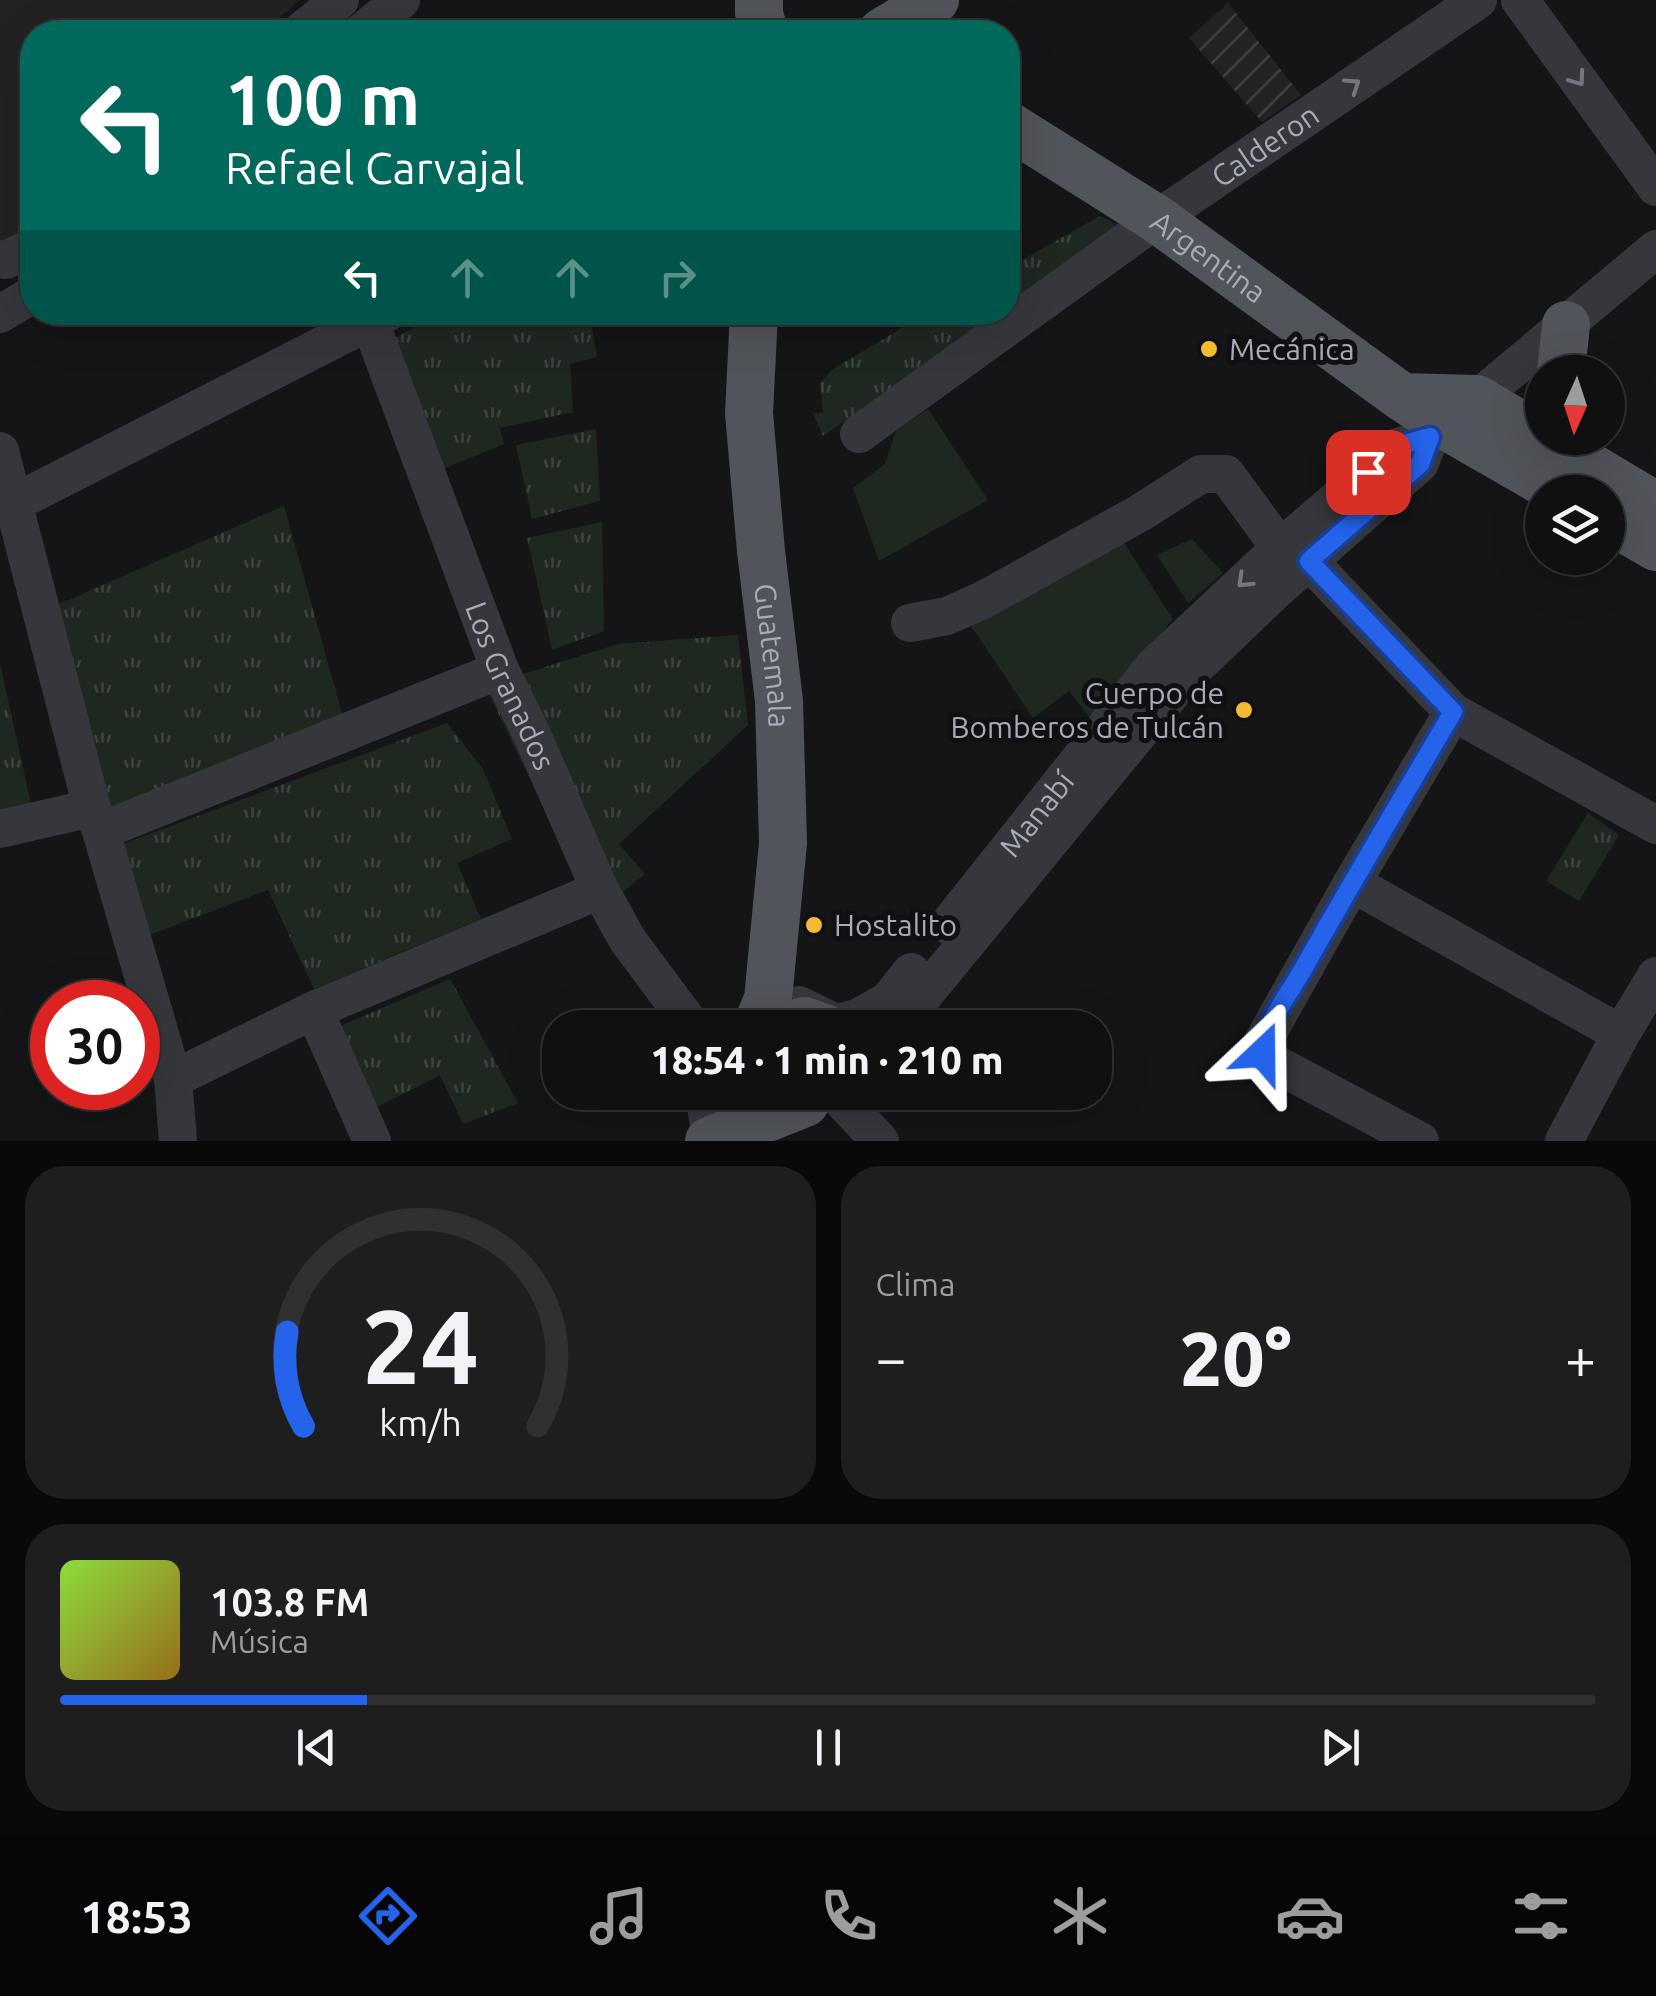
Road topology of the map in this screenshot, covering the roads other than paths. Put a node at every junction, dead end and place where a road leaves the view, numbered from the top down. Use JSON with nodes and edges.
{"nodes":[{"id":1,"x":340,"y":0,"type":"edge"},
{"id":2,"x":401,"y":0,"type":"edge"},
{"id":3,"x":935,"y":0,"type":"edge"},
{"id":4,"x":1478,"y":0,"type":"edge"},
{"id":5,"x":1520,"y":0,"type":"edge"},
{"id":6,"x":315,"y":20,"type":"edge"},
{"id":7,"x":377,"y":20,"type":"edge"},
{"id":8,"x":902,"y":20,"type":"edge"},
{"id":9,"x":1020,"y":133,"type":"edge"},
{"id":10,"x":1656,"y":187,"type":"edge"},
{"id":11,"x":1157,"y":219,"type":"junction"},
{"id":12,"x":1656,"y":249,"type":"edge"},
{"id":13,"x":1020,"y":318,"type":"edge"},
{"id":14,"x":363,"y":325,"type":"edge"},
{"id":15,"x":382,"y":325,"type":"edge"},
{"id":16,"x":753,"y":325,"type":"edge"},
{"id":17,"x":1010,"y":325,"type":"edge"},
{"id":18,"x":1566,"y":325,"type":"junction"},
{"id":19,"x":1563,"y":355,"type":"edge"},
{"id":20,"x":1449,"y":420,"type":"junction"},
{"id":21,"x":859,"y":434,"type":"dead end"},
{"id":22,"x":0,"y":451,"type":"edge"},
{"id":23,"x":1572,"y":464,"type":"edge"},
{"id":24,"x":14,"y":503,"type":"junction"},
{"id":25,"x":1656,"y":506,"type":"edge"},
{"id":26,"x":1625,"y":529,"type":"edge"},
{"id":27,"x":1656,"y":547,"type":"edge"},
{"id":28,"x":1294,"y":554,"type":"junction"},
{"id":29,"x":910,"y":623,"type":"dead end"},
{"id":30,"x":500,"y":670,"type":"junction"},
{"id":31,"x":1453,"y":712,"type":"junction"},
{"id":32,"x":96,"y":820,"type":"junction"},
{"id":33,"x":1656,"y":825,"type":"edge"},
{"id":34,"x":0,"y":829,"type":"edge"},
{"id":35,"x":1352,"y":883,"type":"junction"},
{"id":36,"x":600,"y":890,"type":"junction"},
{"id":37,"x":1656,"y":976,"type":"edge"},
{"id":38,"x":314,"y":1010,"type":"junction"},
{"id":39,"x":680,"y":1010,"type":"edge"},
{"id":40,"x":770,"y":1010,"type":"edge"},
{"id":41,"x":785,"y":1010,"type":"edge"},
{"id":42,"x":810,"y":1010,"type":"edge"},
{"id":43,"x":870,"y":1010,"type":"edge"},
{"id":44,"x":912,"y":1010,"type":"edge"},
{"id":45,"x":1620,"y":1034,"type":"junction"},
{"id":46,"x":173,"y":1079,"type":"junction"},
{"id":47,"x":706,"y":1110,"type":"edge"},
{"id":48,"x":723,"y":1110,"type":"edge"},
{"id":49,"x":777,"y":1110,"type":"edge"},
{"id":50,"x":834,"y":1110,"type":"edge"},
{"id":51,"x":710,"y":1140,"type":"edge"},
{"id":52,"x":178,"y":1141,"type":"edge"},
{"id":53,"x":372,"y":1141,"type":"edge"},
{"id":54,"x":880,"y":1141,"type":"edge"},
{"id":55,"x":1420,"y":1141,"type":"edge"},
{"id":56,"x":1564,"y":1141,"type":"edge"}],
"edges":[{"from":1,"to":6,"type":"street"},
{"from":2,"to":7,"type":"street"},
{"from":3,"to":8,"type":"main road"},
{"from":11,"to":4,"type":"street","name":"Calderon","one_way":true},
{"from":5,"to":10,"type":"street","one_way":true},
{"from":9,"to":11,"type":"main road","name":"Argentina"},
{"from":11,"to":13,"type":"street","name":"Calderon"},
{"from":11,"to":20,"type":"main road","name":"Argentina"},
{"from":12,"to":18,"type":"street","name":"Manabí"},
{"from":14,"to":24,"type":"street"},
{"from":15,"to":30,"type":"street","name":"Los Granados"},
{"from":16,"to":40,"type":"main road","name":"Guatemala"},
{"from":17,"to":21,"type":"street","name":"Calderon"},
{"from":18,"to":19,"type":"main road"},
{"from":18,"to":20,"type":"street","name":"Manabí"},
{"from":20,"to":23,"type":"main road"},
{"from":20,"to":28,"type":"street","name":"Manabí"},
{"from":22,"to":24,"type":"street"},
{"from":23,"to":25,"type":"main road"},
{"from":24,"to":32,"type":"street"},
{"from":26,"to":27,"type":"main road"},
{"from":28,"to":29,"type":"street"},
{"from":28,"to":31,"type":"street"},
{"from":28,"to":43,"type":"street","name":"Manabí","one_way":true},
{"from":28,"to":44,"type":"street","name":"Manabí"},
{"from":30,"to":32,"type":"street"},
{"from":30,"to":36,"type":"street","name":"Los Granados"},
{"from":31,"to":33,"type":"street"},
{"from":31,"to":35,"type":"street"},
{"from":32,"to":34,"type":"street"},
{"from":32,"to":46,"type":"street"},
{"from":35,"to":45,"type":"street"},
{"from":35,"to":55,"type":"street"},
{"from":36,"to":38,"type":"street"},
{"from":36,"to":39,"type":"street","name":"Los Granados"},
{"from":37,"to":45,"type":"street"},
{"from":38,"to":46,"type":"street"},
{"from":38,"to":53,"type":"street"},
{"from":42,"to":41,"type":"street","name":"Manabí","one_way":true},
{"from":45,"to":56,"type":"street"},
{"from":46,"to":52,"type":"street"},
{"from":47,"to":51,"type":"street"},
{"from":48,"to":51,"type":"main road"},
{"from":49,"to":51,"type":"main road"},
{"from":50,"to":54,"type":"street"}]}
